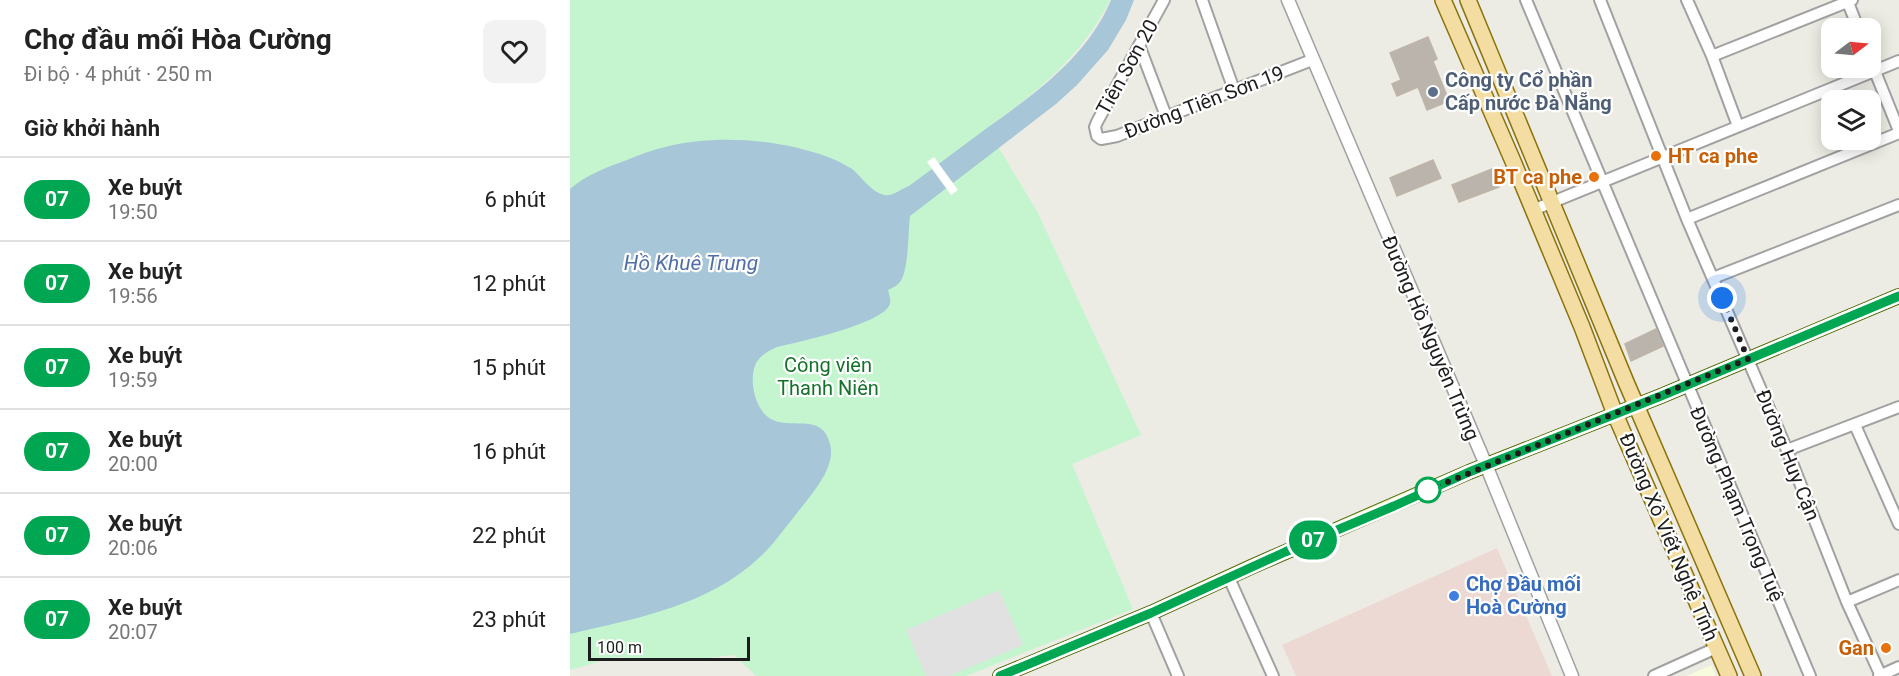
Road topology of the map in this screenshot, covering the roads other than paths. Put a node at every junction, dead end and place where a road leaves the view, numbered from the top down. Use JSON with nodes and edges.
{"nodes":[{"id":1,"x":1164,"y":0,"type":"edge"},
{"id":2,"x":1203,"y":0,"type":"edge"},
{"id":3,"x":1288,"y":0,"type":"edge"},
{"id":4,"x":1443,"y":0,"type":"edge"},
{"id":5,"x":1468,"y":0,"type":"edge"},
{"id":6,"x":1526,"y":0,"type":"edge"},
{"id":7,"x":1600,"y":0,"type":"edge"},
{"id":8,"x":1688,"y":0,"type":"edge"},
{"id":9,"x":1849,"y":1,"type":"edge"},
{"id":10,"x":1855,"y":18,"type":"edge"},
{"id":11,"x":1139,"y":45,"type":"junction"},
{"id":12,"x":1712,"y":56,"type":"junction"},
{"id":13,"x":1312,"y":60,"type":"junction"},
{"id":14,"x":1899,"y":61,"type":"edge"},
{"id":15,"x":1881,"y":68,"type":"edge"},
{"id":16,"x":1855,"y":78,"type":"edge"},
{"id":17,"x":1878,"y":78,"type":"edge"},
{"id":18,"x":1234,"y":90,"type":"junction"},
{"id":19,"x":1166,"y":116,"type":"junction"},
{"id":20,"x":1738,"y":126,"type":"junction"},
{"id":21,"x":1899,"y":132,"type":"edge"},
{"id":22,"x":1097,"y":136,"type":"joint"},
{"id":23,"x":1664,"y":157,"type":"junction"},
{"id":24,"x":1602,"y":181,"type":"junction"},
{"id":25,"x":1552,"y":203,"type":"junction"},
{"id":26,"x":1899,"y":205,"type":"edge"},
{"id":27,"x":1533,"y":210,"type":"junction"},
{"id":28,"x":1687,"y":219,"type":"junction"},
{"id":29,"x":1713,"y":278,"type":"junction"},
{"id":30,"x":1899,"y":296,"type":"edge"},
{"id":31,"x":1748,"y":359,"type":"junction"},
{"id":32,"x":1687,"y":384,"type":"junction"},
{"id":33,"x":1636,"y":406,"type":"junction"},
{"id":34,"x":1899,"y":407,"type":"edge"},
{"id":35,"x":1615,"y":414,"type":"junction"},
{"id":36,"x":1855,"y":425,"type":"junction"},
{"id":37,"x":1787,"y":450,"type":"junction"},
{"id":38,"x":1486,"y":465,"type":"junction"},
{"id":39,"x":1899,"y":524,"type":"edge"},
{"id":40,"x":1229,"y":578,"type":"junction"},
{"id":41,"x":1899,"y":580,"type":"edge"},
{"id":42,"x":1847,"y":602,"type":"junction"},
{"id":43,"x":1151,"y":613,"type":"junction"},
{"id":44,"x":1716,"y":648,"type":"junction"},
{"id":45,"x":1899,"y":667,"type":"edge"},
{"id":46,"x":1000,"y":676,"type":"edge"},
{"id":47,"x":1178,"y":676,"type":"edge"},
{"id":48,"x":1273,"y":676,"type":"edge"},
{"id":49,"x":1572,"y":676,"type":"edge"},
{"id":50,"x":1654,"y":676,"type":"edge"},
{"id":51,"x":1729,"y":676,"type":"edge"},
{"id":52,"x":1753,"y":676,"type":"edge"},
{"id":53,"x":1810,"y":676,"type":"edge"},
{"id":54,"x":1880,"y":676,"type":"edge"}],
"edges":[{"from":1,"to":11,"type":"street","name":"Tiên Sơn 20"},
{"from":2,"to":18,"type":"street"},
{"from":3,"to":13,"type":"street","name":"Đường Hồ Nguyên Trừng"},
{"from":4,"to":27,"type":"main road","name":"Đường Xô Viết Nghệ Tĩnh"},
{"from":5,"to":25,"type":"main road","name":"Đường Xô Viết Nghệ Tĩnh"},
{"from":6,"to":24,"type":"street","name":"Đường Phạm Trọng Tuệ"},
{"from":7,"to":23,"type":"street","name":"Đường Huy Cận"},
{"from":8,"to":12,"type":"street"},
{"from":9,"to":10,"type":"street"},
{"from":9,"to":12,"type":"street"},
{"from":11,"to":19,"type":"street"},
{"from":11,"to":22,"type":"street","name":"Tiên Sơn 20"},
{"from":12,"to":20,"type":"street"},
{"from":13,"to":18,"type":"street","name":"Đường Tiên Sơn 19"},
{"from":13,"to":38,"type":"street","name":"Đường Hồ Nguyên Trừng"},
{"from":14,"to":15,"type":"street"},
{"from":16,"to":20,"type":"street"},
{"from":17,"to":21,"type":"street"},
{"from":18,"to":19,"type":"street","name":"Đường Tiên Sơn 19"},
{"from":19,"to":22,"type":"street","name":"Đường Tiên Sơn 19"},
{"from":20,"to":23,"type":"street"},
{"from":21,"to":28,"type":"street"},
{"from":23,"to":24,"type":"street"},
{"from":23,"to":28,"type":"street","name":"Đường Huy Cận"},
{"from":24,"to":25,"type":"street"},
{"from":24,"to":32,"type":"street","name":"Đường Phạm Trọng Tuệ"},
{"from":25,"to":27,"type":"street"},
{"from":25,"to":33,"type":"main road","name":"Đường Xô Viết Nghệ Tĩnh"},
{"from":26,"to":29,"type":"street"},
{"from":27,"to":35,"type":"main road","name":"Đường Xô Viết Nghệ Tĩnh"},
{"from":28,"to":29,"type":"street","name":"Đường Huy Cận"},
{"from":29,"to":31,"type":"street","name":"Đường Huy Cận"},
{"from":30,"to":31,"type":"main road"},
{"from":31,"to":32,"type":"main road"},
{"from":31,"to":37,"type":"street","name":"Đường Huy Cận"},
{"from":32,"to":33,"type":"main road"},
{"from":32,"to":53,"type":"street","name":"Đường Phạm Trọng Tuệ"},
{"from":33,"to":35,"type":"main road"},
{"from":33,"to":52,"type":"main road","name":"Đường Xô Viết Nghệ Tĩnh"},
{"from":34,"to":36,"type":"street"},
{"from":35,"to":38,"type":"main road"},
{"from":35,"to":44,"type":"main road","name":"Đường Xô Viết Nghệ Tĩnh"},
{"from":36,"to":37,"type":"street"},
{"from":36,"to":39,"type":"street"},
{"from":37,"to":42,"type":"street","name":"Đường Huy Cận"},
{"from":38,"to":40,"type":"main road"},
{"from":38,"to":49,"type":"street","name":"Đường Hồ Nguyên Trừng"},
{"from":40,"to":43,"type":"main road"},
{"from":40,"to":48,"type":"street"},
{"from":41,"to":42,"type":"street"},
{"from":42,"to":54,"type":"street","name":"Đường Huy Cận"},
{"from":43,"to":46,"type":"main road"},
{"from":43,"to":47,"type":"street"},
{"from":44,"to":50,"type":"street"},
{"from":44,"to":51,"type":"main road","name":"Đường Xô Viết Nghệ Tĩnh"},
{"from":45,"to":54,"type":"street"}]}
